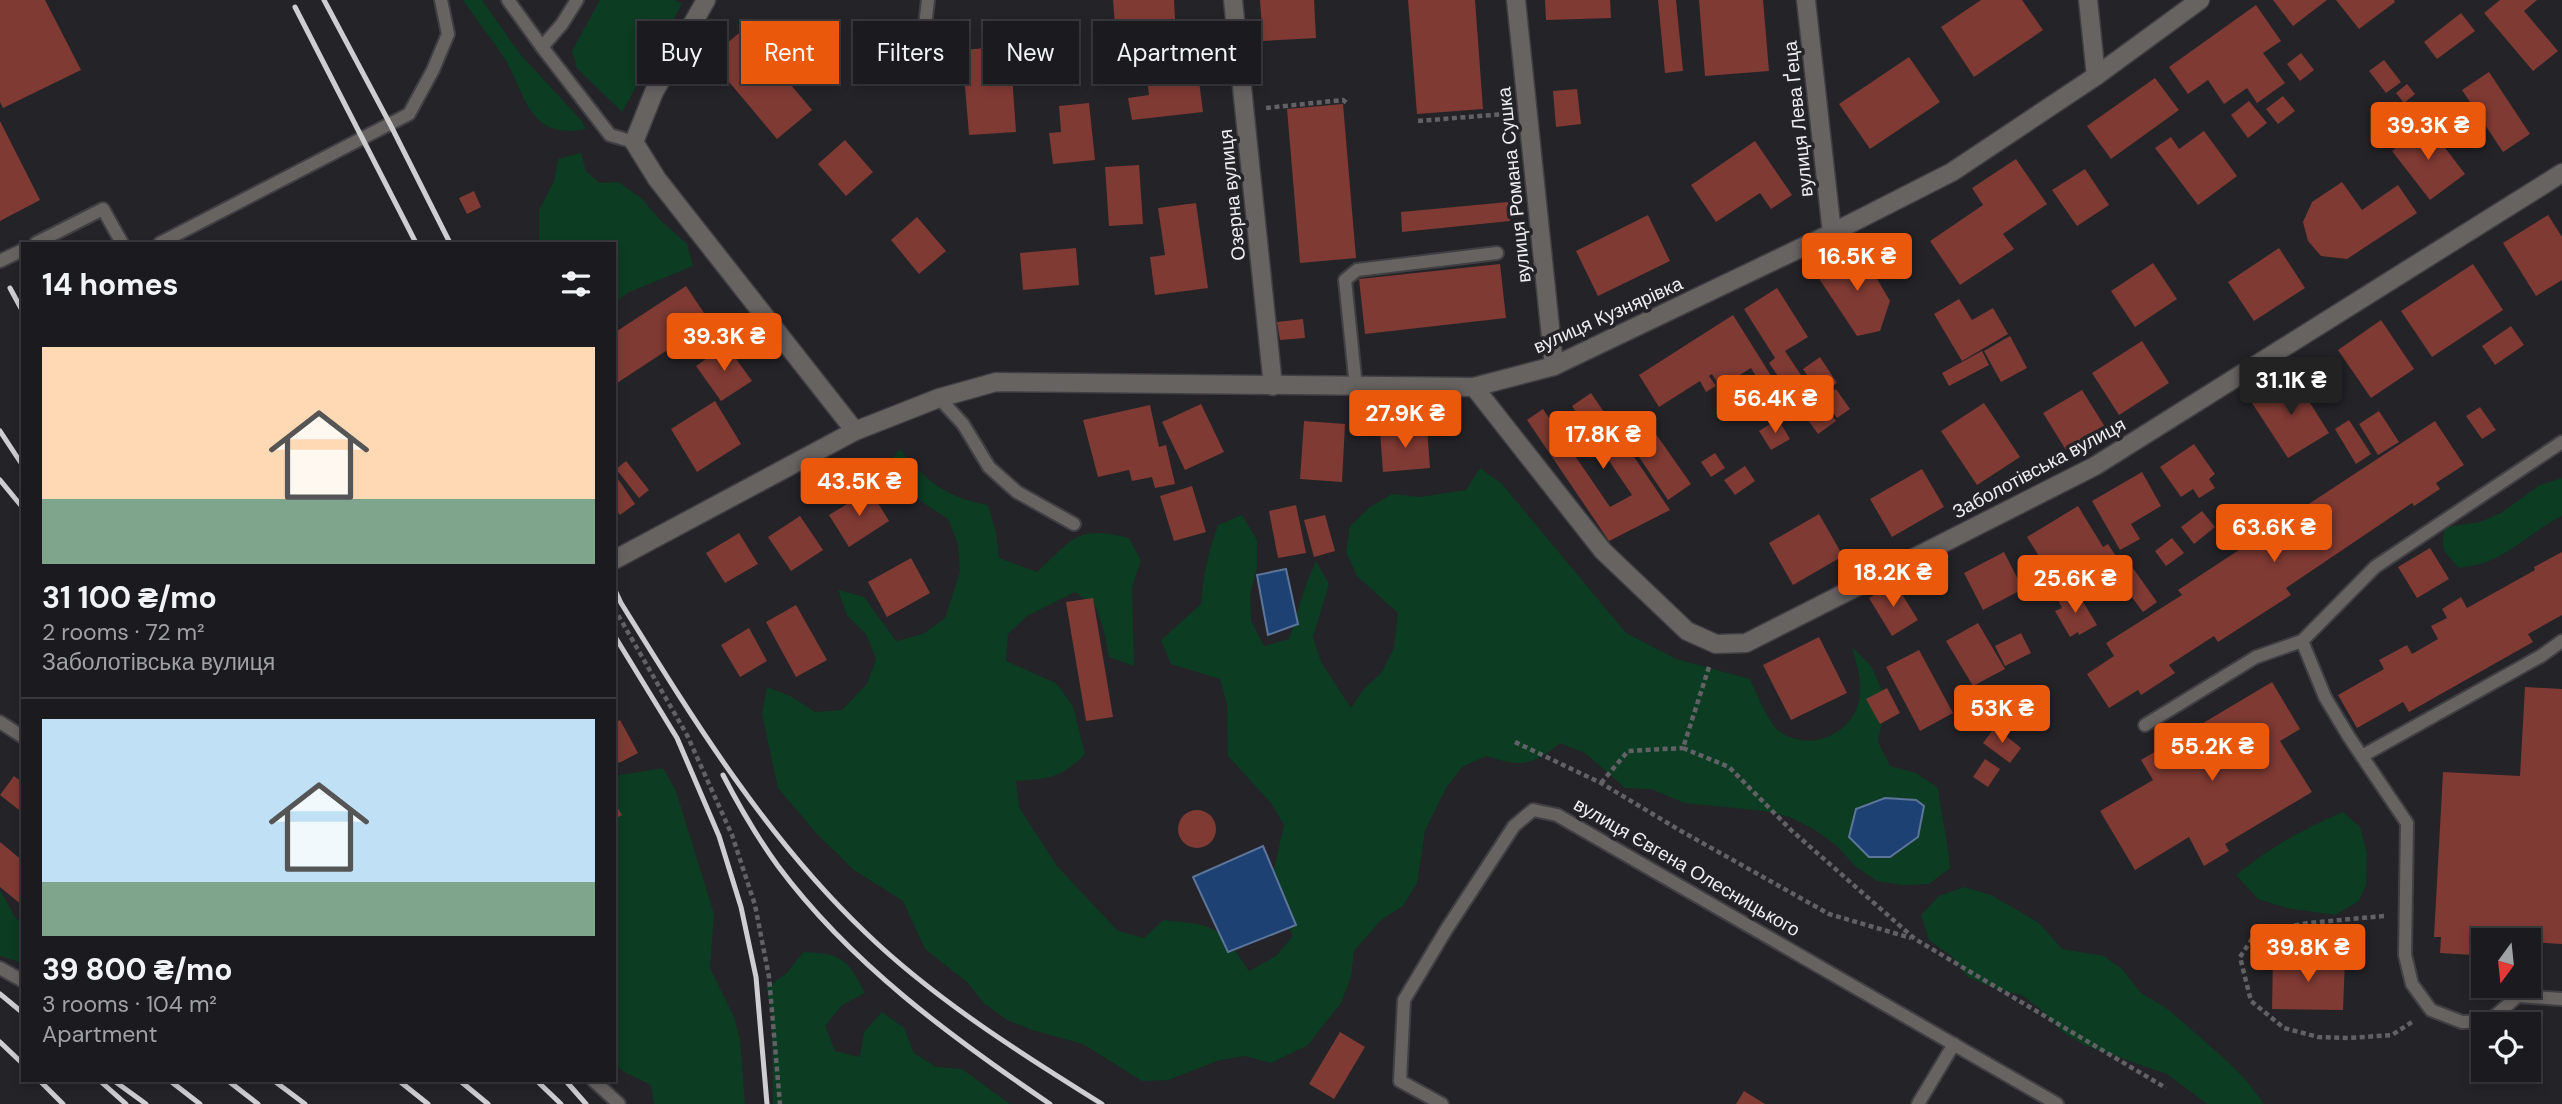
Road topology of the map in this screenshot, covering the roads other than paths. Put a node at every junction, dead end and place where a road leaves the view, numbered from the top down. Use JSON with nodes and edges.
{"nodes":[{"id":1,"x":441,"y":0,"type":"edge"},
{"id":2,"x":508,"y":0,"type":"edge"},
{"id":3,"x":577,"y":0,"type":"edge"},
{"id":4,"x":706,"y":0,"type":"edge"},
{"id":5,"x":928,"y":0,"type":"edge"},
{"id":6,"x":1233,"y":0,"type":"edge"},
{"id":7,"x":1516,"y":0,"type":"edge"},
{"id":8,"x":1807,"y":0,"type":"edge"},
{"id":9,"x":2088,"y":0,"type":"edge"},
{"id":10,"x":2200,"y":0,"type":"edge"},
{"id":11,"x":926,"y":21,"type":"edge"},
{"id":12,"x":542,"y":47,"type":"junction"},
{"id":13,"x":2096,"y":76,"type":"junction"},
{"id":14,"x":634,"y":142,"type":"junction"},
{"id":15,"x":2562,"y":173,"type":"edge"},
{"id":16,"x":1832,"y":233,"type":"junction"},
{"id":17,"x":38,"y":242,"type":"edge"},
{"id":18,"x":121,"y":242,"type":"edge"},
{"id":19,"x":162,"y":242,"type":"edge"},
{"id":20,"x":21,"y":251,"type":"edge"},
{"id":21,"x":1497,"y":253,"type":"dead end"},
{"id":22,"x":0,"y":261,"type":"edge"},
{"id":23,"x":1553,"y":366,"type":"junction"},
{"id":24,"x":1273,"y":386,"type":"junction"},
{"id":25,"x":1356,"y":387,"type":"junction"},
{"id":26,"x":1474,"y":387,"type":"junction"},
{"id":27,"x":939,"y":398,"type":"junction"},
{"id":28,"x":855,"y":431,"type":"junction"},
{"id":29,"x":2562,"y":442,"type":"edge"},
{"id":30,"x":1074,"y":524,"type":"dead end"},
{"id":31,"x":616,"y":559,"type":"edge"},
{"id":32,"x":2562,"y":640,"type":"edge"},
{"id":33,"x":2302,"y":641,"type":"junction"},
{"id":34,"x":0,"y":722,"type":"edge"},
{"id":35,"x":2145,"y":725,"type":"dead end"},
{"id":36,"x":21,"y":736,"type":"edge"},
{"id":37,"x":2362,"y":756,"type":"junction"},
{"id":38,"x":0,"y":968,"type":"edge"},
{"id":39,"x":21,"y":980,"type":"edge"},
{"id":40,"x":2562,"y":999,"type":"edge"},
{"id":41,"x":1954,"y":1044,"type":"junction"},
{"id":42,"x":595,"y":1082,"type":"edge"},
{"id":43,"x":619,"y":1104,"type":"edge"},
{"id":44,"x":1442,"y":1104,"type":"edge"},
{"id":45,"x":1918,"y":1104,"type":"edge"},
{"id":46,"x":2057,"y":1104,"type":"edge"}],
"edges":[{"from":1,"to":19,"type":"lane"},
{"from":2,"to":12,"type":"lane"},
{"from":3,"to":12,"type":"lane"},
{"from":4,"to":14,"type":"street"},
{"from":5,"to":11,"type":"lane"},
{"from":6,"to":24,"type":"street","name":"Озерна вулиця"},
{"from":7,"to":23,"type":"street","name":"вулиця Романа Сушка"},
{"from":8,"to":16,"type":"street","name":"вулиця Лева Ґеца"},
{"from":9,"to":13,"type":"street"},
{"from":10,"to":13,"type":"street","name":"вулиця Кузнярівка"},
{"from":12,"to":14,"type":"lane"},
{"from":13,"to":16,"type":"street","name":"вулиця Кузнярівка"},
{"from":14,"to":28,"type":"street"},
{"from":15,"to":26,"type":"street","name":"Заболотівська вулиця"},
{"from":16,"to":23,"type":"street","name":"вулиця Кузнярівка"},
{"from":17,"to":18,"type":"lane"},
{"from":20,"to":22,"type":"lane"},
{"from":21,"to":25,"type":"lane"},
{"from":23,"to":26,"type":"street","name":"вулиця Кузнярівка"},
{"from":24,"to":25,"type":"street","name":"вулиця Кузнярівка"},
{"from":24,"to":27,"type":"street","name":"вулиця Кузнярівка"},
{"from":25,"to":26,"type":"street","name":"вулиця Кузнярівка"},
{"from":27,"to":28,"type":"street","name":"вулиця Кузнярівка"},
{"from":27,"to":30,"type":"lane"},
{"from":28,"to":31,"type":"street","name":"вулиця Кузнярівка"},
{"from":29,"to":33,"type":"lane"},
{"from":32,"to":37,"type":"lane"},
{"from":33,"to":35,"type":"lane"},
{"from":33,"to":37,"type":"lane"},
{"from":34,"to":36,"type":"lane"},
{"from":37,"to":40,"type":"lane"},
{"from":38,"to":39,"type":"lane"},
{"from":41,"to":44,"type":"lane","name":"вулиця Євгена Олесницького"},
{"from":41,"to":45,"type":"lane"},
{"from":41,"to":46,"type":"lane","name":"вулиця Євгена Олесницького"},
{"from":42,"to":43,"type":"lane"}]}
